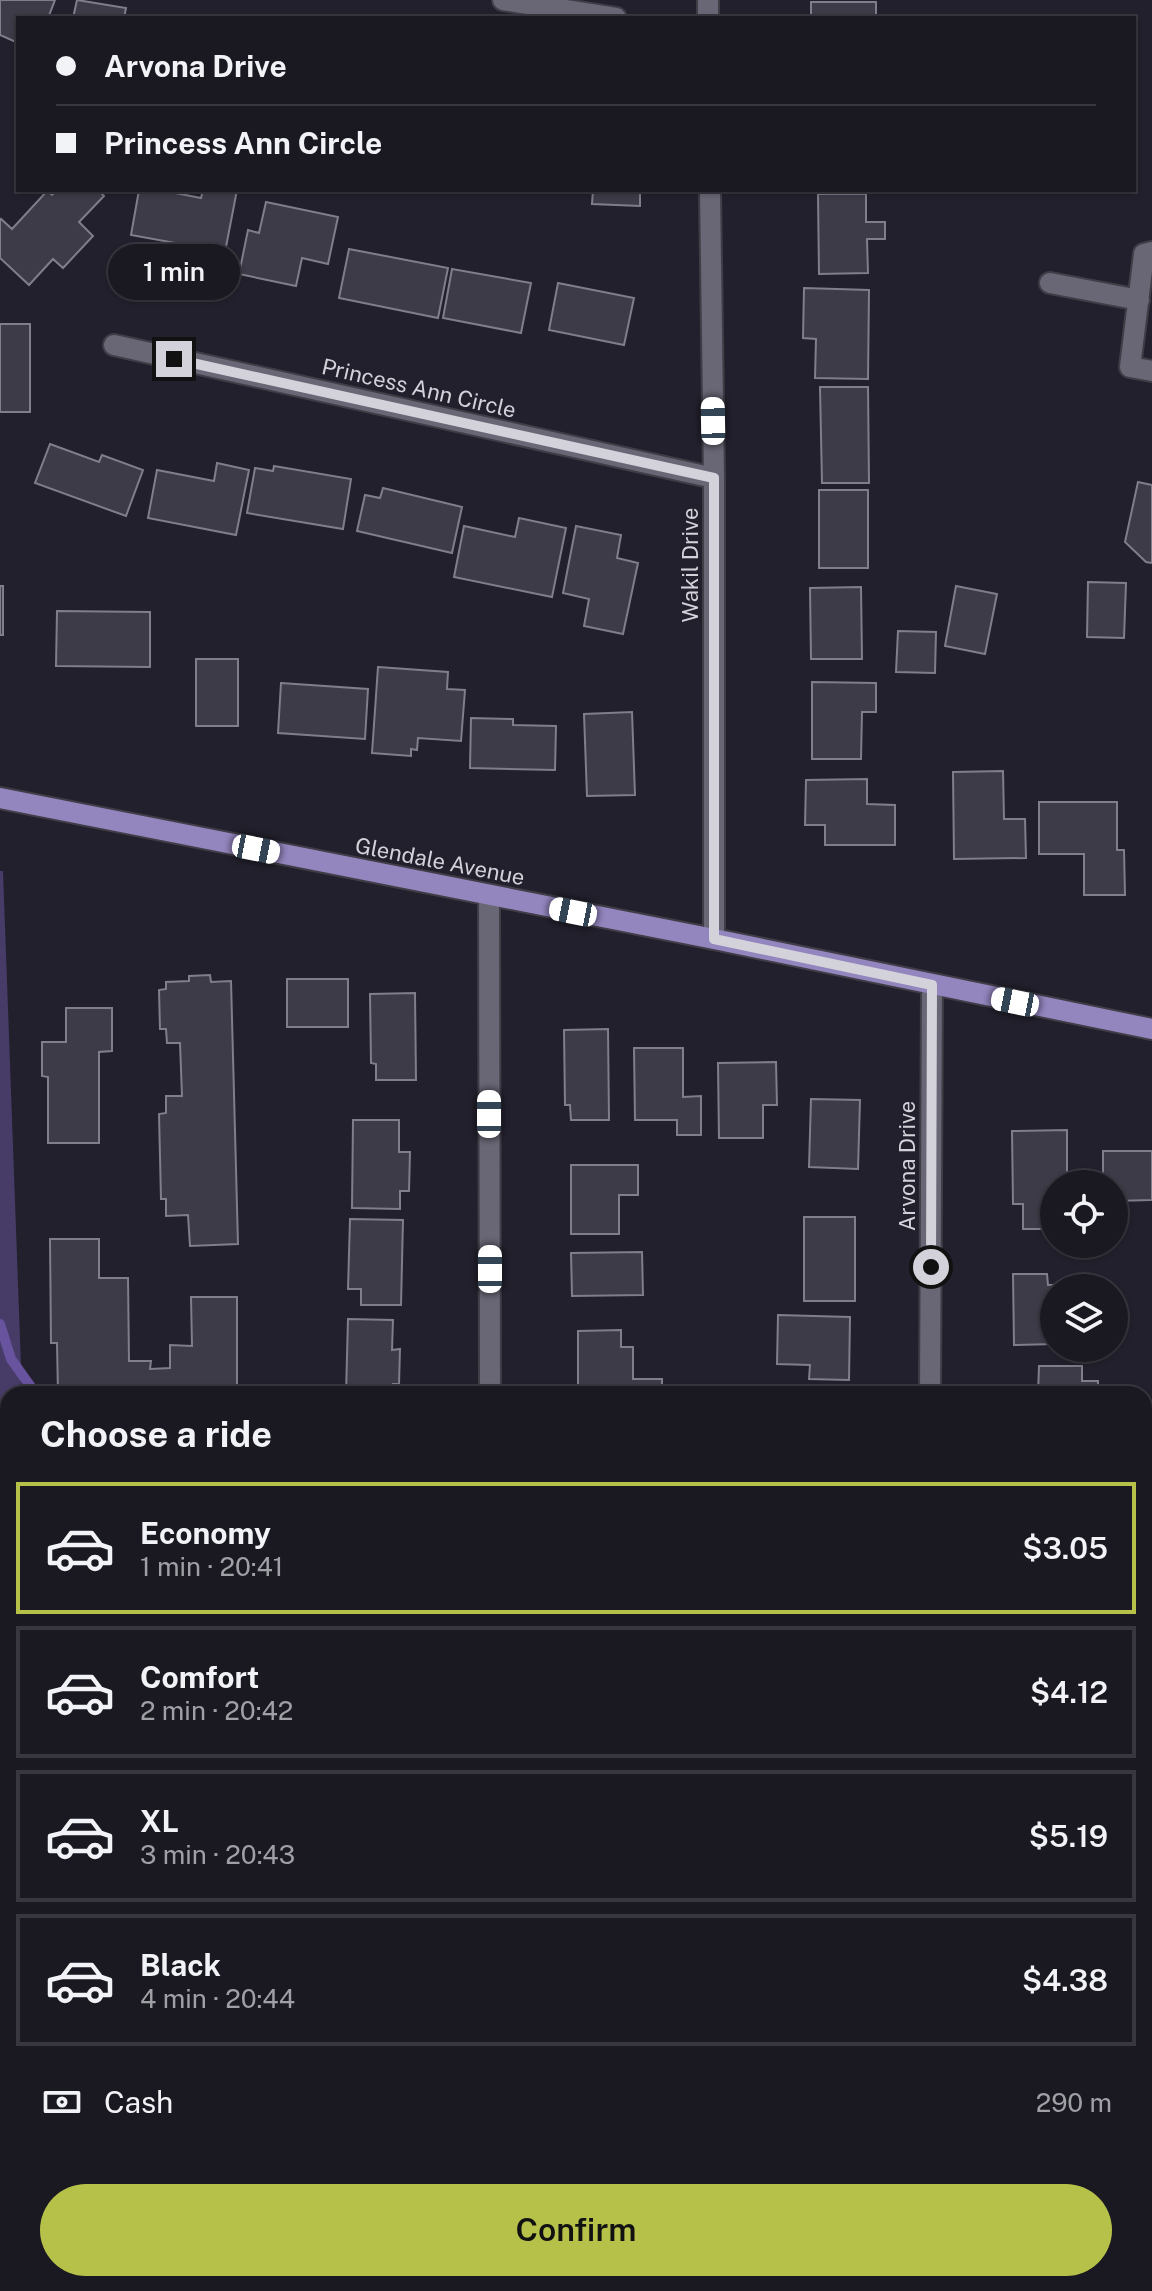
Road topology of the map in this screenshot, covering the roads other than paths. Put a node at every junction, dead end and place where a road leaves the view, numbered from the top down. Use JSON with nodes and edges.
{"nodes":[{"id":1,"x":503,"y":0,"type":"edge"},
{"id":2,"x":603,"y":16,"type":"edge"},
{"id":3,"x":710,"y":192,"type":"edge"},
{"id":4,"x":1152,"y":252,"type":"edge"},
{"id":5,"x":1050,"y":283,"type":"dead end"},
{"id":6,"x":1139,"y":300,"type":"junction"},
{"id":7,"x":114,"y":345,"type":"dead end"},
{"id":8,"x":1152,"y":371,"type":"edge"},
{"id":9,"x":714,"y":478,"type":"junction"},
{"id":10,"x":0,"y":798,"type":"edge"},
{"id":11,"x":489,"y":895,"type":"junction"},
{"id":12,"x":714,"y":939,"type":"junction"},
{"id":13,"x":932,"y":985,"type":"junction"},
{"id":14,"x":1152,"y":1029,"type":"edge"},
{"id":15,"x":490,"y":1386,"type":"edge"},
{"id":16,"x":930,"y":1386,"type":"edge"}],
"edges":[{"from":1,"to":2,"type":"street"},
{"from":3,"to":9,"type":"street","name":"Wakil Drive"},
{"from":4,"to":6,"type":"street"},
{"from":5,"to":6,"type":"street"},
{"from":6,"to":8,"type":"street"},
{"from":7,"to":9,"type":"street","name":"Princess Ann Circle"},
{"from":9,"to":12,"type":"street","name":"Wakil Drive"},
{"from":10,"to":11,"type":"main road","name":"Glendale Avenue"},
{"from":11,"to":12,"type":"main road","name":"Glendale Avenue"},
{"from":11,"to":15,"type":"street"},
{"from":12,"to":13,"type":"main road","name":"Glendale Avenue"},
{"from":13,"to":14,"type":"main road","name":"Glendale Avenue"},
{"from":13,"to":16,"type":"street","name":"Arvona Drive"}]}
